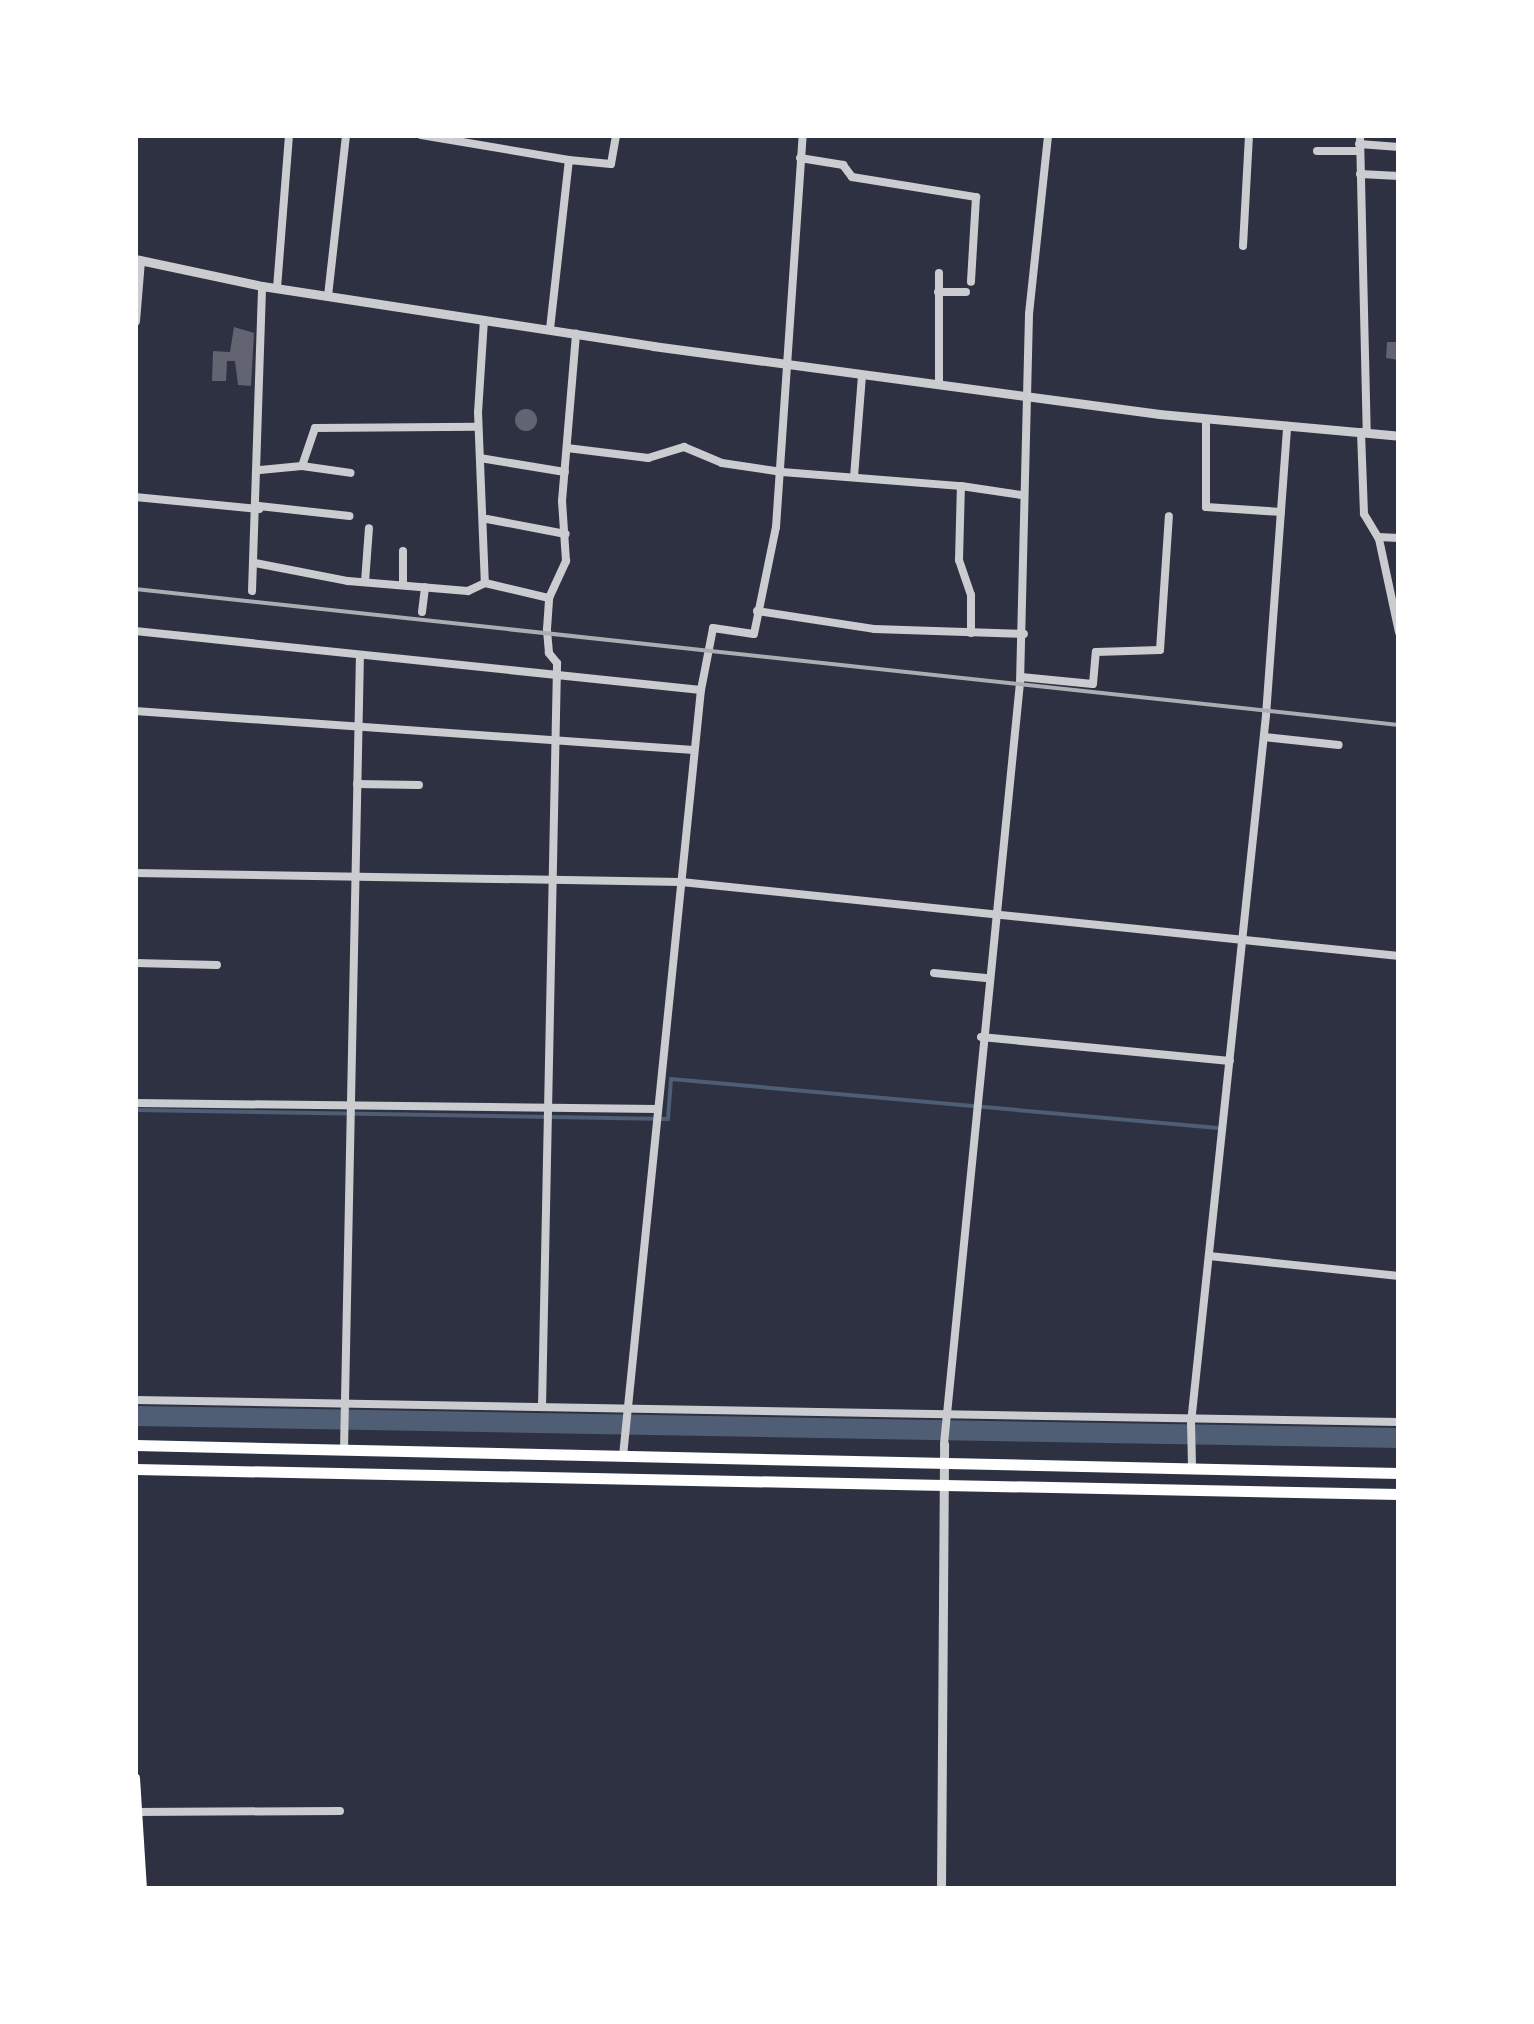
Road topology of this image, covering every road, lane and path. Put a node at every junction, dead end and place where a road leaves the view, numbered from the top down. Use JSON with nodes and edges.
{"nodes":[{"id":1,"x":289,"y":135,"type":"edge"},
{"id":2,"x":346,"y":135,"type":"edge"},
{"id":3,"x":421,"y":135,"type":"edge"},
{"id":4,"x":616,"y":135,"type":"edge"},
{"id":5,"x":803,"y":135,"type":"edge"},
{"id":6,"x":1048,"y":135,"type":"edge"},
{"id":7,"x":1249,"y":135,"type":"edge"},
{"id":8,"x":1359,"y":144,"type":"edge"},
{"id":9,"x":1399,"y":147,"type":"edge"},
{"id":10,"x":1318,"y":151,"type":"dead end"},
{"id":11,"x":800,"y":158,"type":"junction"},
{"id":12,"x":569,"y":160,"type":"junction"},
{"id":13,"x":1360,"y":174,"type":"junction"},
{"id":14,"x":1399,"y":176,"type":"edge"},
{"id":15,"x":1243,"y":246,"type":"dead end"},
{"id":16,"x":138,"y":260,"type":"edge"},
{"id":17,"x":940,"y":273,"type":"dead end"},
{"id":18,"x":971,"y":282,"type":"dead end"},
{"id":19,"x":262,"y":286,"type":"junction"},
{"id":20,"x":277,"y":288,"type":"junction"},
{"id":21,"x":938,"y":292,"type":"junction"},
{"id":22,"x":966,"y":292,"type":"dead end"},
{"id":23,"x":328,"y":296,"type":"junction"},
{"id":24,"x":484,"y":320,"type":"junction"},
{"id":25,"x":135,"y":322,"type":"edge"},
{"id":26,"x":550,"y":330,"type":"junction"},
{"id":27,"x":576,"y":334,"type":"junction"},
{"id":28,"x":790,"y":366,"type":"junction"},
{"id":29,"x":862,"y":374,"type":"junction"},
{"id":30,"x":939,"y":384,"type":"junction"},
{"id":31,"x":1025,"y":396,"type":"junction"},
{"id":32,"x":1206,"y":419,"type":"junction"},
{"id":33,"x":1287,"y":426,"type":"junction"},
{"id":34,"x":478,"y":428,"type":"junction"},
{"id":35,"x":1364,"y":433,"type":"junction"},
{"id":36,"x":1399,"y":436,"type":"edge"},
{"id":37,"x":567,"y":448,"type":"junction"},
{"id":38,"x":480,"y":458,"type":"junction"},
{"id":39,"x":302,"y":466,"type":"junction"},
{"id":40,"x":260,"y":470,"type":"junction"},
{"id":41,"x":565,"y":472,"type":"junction"},
{"id":42,"x":782,"y":472,"type":"junction"},
{"id":43,"x":351,"y":473,"type":"dead end"},
{"id":44,"x":854,"y":477,"type":"junction"},
{"id":45,"x":961,"y":486,"type":"junction"},
{"id":46,"x":1021,"y":495,"type":"junction"},
{"id":47,"x":135,"y":497,"type":"edge"},
{"id":48,"x":259,"y":507,"type":"junction"},
{"id":49,"x":1281,"y":512,"type":"junction"},
{"id":50,"x":349,"y":516,"type":"dead end"},
{"id":51,"x":1169,"y":516,"type":"dead end"},
{"id":52,"x":486,"y":519,"type":"junction"},
{"id":53,"x":370,"y":528,"type":"dead end"},
{"id":54,"x":566,"y":534,"type":"junction"},
{"id":55,"x":1378,"y":537,"type":"junction"},
{"id":56,"x":1399,"y":538,"type":"edge"},
{"id":57,"x":403,"y":551,"type":"dead end"},
{"id":58,"x":254,"y":564,"type":"junction"},
{"id":59,"x":365,"y":582,"type":"junction"},
{"id":60,"x":484,"y":583,"type":"junction"},
{"id":61,"x":404,"y":586,"type":"junction"},
{"id":62,"x":425,"y":587,"type":"junction"},
{"id":63,"x":1394,"y":589,"type":"edge"},
{"id":64,"x":252,"y":592,"type":"dead end"},
{"id":65,"x":549,"y":598,"type":"junction"},
{"id":66,"x":757,"y":611,"type":"junction"},
{"id":67,"x":422,"y":612,"type":"dead end"},
{"id":68,"x":135,"y":630,"type":"edge"},
{"id":69,"x":1399,"y":632,"type":"edge"},
{"id":70,"x":971,"y":633,"type":"junction"},
{"id":71,"x":1024,"y":634,"type":"junction"},
{"id":72,"x":360,"y":654,"type":"junction"},
{"id":73,"x":557,"y":674,"type":"junction"},
{"id":74,"x":1021,"y":677,"type":"junction"},
{"id":75,"x":701,"y":690,"type":"junction"},
{"id":76,"x":135,"y":711,"type":"edge"},
{"id":77,"x":357,"y":726,"type":"junction"},
{"id":78,"x":1264,"y":737,"type":"junction"},
{"id":79,"x":556,"y":740,"type":"junction"},
{"id":80,"x":1339,"y":745,"type":"dead end"},
{"id":81,"x":694,"y":750,"type":"junction"},
{"id":82,"x":357,"y":784,"type":"junction"},
{"id":83,"x":419,"y":785,"type":"dead end"},
{"id":84,"x":135,"y":874,"type":"edge"},
{"id":85,"x":357,"y":878,"type":"junction"},
{"id":86,"x":551,"y":880,"type":"junction"},
{"id":87,"x":680,"y":882,"type":"junction"},
{"id":88,"x":993,"y":912,"type":"junction"},
{"id":89,"x":1244,"y":940,"type":"junction"},
{"id":90,"x":1399,"y":956,"type":"edge"},
{"id":91,"x":135,"y":963,"type":"edge"},
{"id":92,"x":217,"y":965,"type":"dead end"},
{"id":93,"x":934,"y":973,"type":"dead end"},
{"id":94,"x":986,"y":978,"type":"junction"},
{"id":95,"x":981,"y":1038,"type":"junction"},
{"id":96,"x":1230,"y":1061,"type":"junction"},
{"id":97,"x":135,"y":1103,"type":"edge"},
{"id":98,"x":350,"y":1105,"type":"junction"},
{"id":99,"x":548,"y":1107,"type":"junction"},
{"id":100,"x":657,"y":1109,"type":"junction"},
{"id":101,"x":1209,"y":1256,"type":"junction"},
{"id":102,"x":1399,"y":1276,"type":"edge"},
{"id":103,"x":135,"y":1400,"type":"edge"},
{"id":104,"x":345,"y":1407,"type":"junction"},
{"id":105,"x":542,"y":1407,"type":"junction"},
{"id":106,"x":625,"y":1411,"type":"junction"},
{"id":107,"x":944,"y":1415,"type":"junction"},
{"id":108,"x":1191,"y":1421,"type":"junction"},
{"id":109,"x":1399,"y":1422,"type":"edge"},
{"id":110,"x":944,"y":1444,"type":"joint"},
{"id":111,"x":135,"y":1445,"type":"edge"},
{"id":112,"x":344,"y":1450,"type":"junction"},
{"id":113,"x":623,"y":1456,"type":"junction"},
{"id":114,"x":943,"y":1461,"type":"junction"},
{"id":115,"x":1192,"y":1466,"type":"junction"},
{"id":116,"x":135,"y":1469,"type":"edge"},
{"id":117,"x":1399,"y":1473,"type":"edge"},
{"id":118,"x":943,"y":1486,"type":"junction"},
{"id":119,"x":1399,"y":1494,"type":"edge"},
{"id":120,"x":135,"y":1778,"type":"edge"},
{"id":121,"x":340,"y":1811,"type":"dead end"},
{"id":122,"x":136,"y":1812,"type":"edge"},
{"id":123,"x":142,"y":1889,"type":"edge"},
{"id":124,"x":941,"y":1889,"type":"edge"}],
"edges":[{"from":1,"to":20,"type":"street"},
{"from":2,"to":23,"type":"street"},
{"from":3,"to":12,"type":"street"},
{"from":4,"to":12,"type":"street"},
{"from":5,"to":11,"type":"street"},
{"from":6,"to":31,"type":"street"},
{"from":7,"to":15,"type":"street"},
{"from":8,"to":9,"type":"street"},
{"from":8,"to":10,"type":"street"},
{"from":8,"to":13,"type":"street"},
{"from":11,"to":18,"type":"street"},
{"from":11,"to":28,"type":"street"},
{"from":12,"to":26,"type":"street"},
{"from":13,"to":14,"type":"street"},
{"from":13,"to":35,"type":"street"},
{"from":16,"to":19,"type":"street"},
{"from":16,"to":25,"type":"street"},
{"from":17,"to":21,"type":"street"},
{"from":19,"to":20,"type":"street"},
{"from":19,"to":40,"type":"street"},
{"from":20,"to":23,"type":"street"},
{"from":21,"to":22,"type":"street"},
{"from":21,"to":30,"type":"street"},
{"from":23,"to":24,"type":"street"},
{"from":24,"to":26,"type":"street"},
{"from":24,"to":34,"type":"street"},
{"from":26,"to":27,"type":"street"},
{"from":27,"to":28,"type":"street"},
{"from":27,"to":37,"type":"street"},
{"from":28,"to":29,"type":"street"},
{"from":28,"to":42,"type":"street"},
{"from":29,"to":30,"type":"street"},
{"from":29,"to":44,"type":"street"},
{"from":30,"to":31,"type":"street"},
{"from":31,"to":32,"type":"street"},
{"from":31,"to":46,"type":"street"},
{"from":32,"to":33,"type":"street"},
{"from":32,"to":49,"type":"street"},
{"from":33,"to":35,"type":"street"},
{"from":33,"to":49,"type":"street"},
{"from":34,"to":38,"type":"street"},
{"from":34,"to":39,"type":"street"},
{"from":35,"to":36,"type":"street"},
{"from":35,"to":55,"type":"street"},
{"from":37,"to":41,"type":"street"},
{"from":37,"to":42,"type":"street"},
{"from":38,"to":41,"type":"street"},
{"from":38,"to":52,"type":"street"},
{"from":39,"to":40,"type":"street"},
{"from":39,"to":43,"type":"street"},
{"from":40,"to":48,"type":"street"},
{"from":41,"to":54,"type":"street"},
{"from":42,"to":44,"type":"street"},
{"from":42,"to":66,"type":"street"},
{"from":44,"to":45,"type":"street"},
{"from":45,"to":46,"type":"street"},
{"from":45,"to":70,"type":"street"},
{"from":46,"to":71,"type":"street"},
{"from":47,"to":48,"type":"street"},
{"from":48,"to":50,"type":"street"},
{"from":48,"to":58,"type":"street"},
{"from":49,"to":78,"type":"street"},
{"from":51,"to":74,"type":"street"},
{"from":52,"to":54,"type":"street"},
{"from":52,"to":60,"type":"street"},
{"from":53,"to":59,"type":"street"},
{"from":54,"to":65,"type":"street"},
{"from":55,"to":56,"type":"street"},
{"from":55,"to":63,"type":"street"},
{"from":57,"to":61,"type":"street"},
{"from":58,"to":59,"type":"street"},
{"from":58,"to":64,"type":"street"},
{"from":59,"to":61,"type":"street"},
{"from":60,"to":62,"type":"street"},
{"from":60,"to":65,"type":"street"},
{"from":61,"to":62,"type":"street"},
{"from":62,"to":67,"type":"street"},
{"from":63,"to":69,"type":"street"},
{"from":65,"to":73,"type":"street"},
{"from":66,"to":70,"type":"street"},
{"from":66,"to":75,"type":"street"},
{"from":68,"to":72,"type":"street"},
{"from":70,"to":71,"type":"street"},
{"from":71,"to":74,"type":"street"},
{"from":72,"to":73,"type":"street"},
{"from":72,"to":77,"type":"street"},
{"from":73,"to":75,"type":"street"},
{"from":73,"to":79,"type":"street"},
{"from":74,"to":88,"type":"street"},
{"from":75,"to":81,"type":"street"},
{"from":76,"to":77,"type":"street"},
{"from":77,"to":79,"type":"street"},
{"from":77,"to":82,"type":"street"},
{"from":78,"to":80,"type":"street"},
{"from":78,"to":89,"type":"street"},
{"from":79,"to":81,"type":"street"},
{"from":79,"to":86,"type":"street"},
{"from":81,"to":87,"type":"street"},
{"from":82,"to":83,"type":"street"},
{"from":82,"to":85,"type":"street"},
{"from":84,"to":85,"type":"street"},
{"from":85,"to":86,"type":"street"},
{"from":85,"to":98,"type":"street"},
{"from":86,"to":87,"type":"street"},
{"from":86,"to":99,"type":"street"},
{"from":87,"to":88,"type":"street"},
{"from":87,"to":100,"type":"street"},
{"from":88,"to":89,"type":"street"},
{"from":88,"to":94,"type":"street"},
{"from":89,"to":90,"type":"street"},
{"from":89,"to":96,"type":"street"},
{"from":91,"to":92,"type":"street"},
{"from":93,"to":94,"type":"street"},
{"from":94,"to":95,"type":"street"},
{"from":95,"to":96,"type":"street"},
{"from":95,"to":107,"type":"street"},
{"from":96,"to":101,"type":"street"},
{"from":97,"to":98,"type":"street"},
{"from":98,"to":99,"type":"street"},
{"from":98,"to":104,"type":"street"},
{"from":99,"to":100,"type":"street"},
{"from":99,"to":105,"type":"street"},
{"from":100,"to":106,"type":"street"},
{"from":101,"to":102,"type":"street"},
{"from":101,"to":108,"type":"street"},
{"from":103,"to":104,"type":"street"},
{"from":104,"to":105,"type":"street"},
{"from":104,"to":112,"type":"street"},
{"from":105,"to":106,"type":"street"},
{"from":106,"to":107,"type":"street"},
{"from":106,"to":113,"type":"street"},
{"from":107,"to":108,"type":"street"},
{"from":107,"to":110,"type":"street"},
{"from":108,"to":109,"type":"street"},
{"from":108,"to":115,"type":"street"},
{"from":110,"to":114,"type":"street"},
{"from":111,"to":112,"type":"highway"},
{"from":112,"to":113,"type":"highway"},
{"from":113,"to":114,"type":"highway"},
{"from":114,"to":115,"type":"highway"},
{"from":114,"to":118,"type":"street"},
{"from":115,"to":117,"type":"highway"},
{"from":116,"to":118,"type":"highway"},
{"from":118,"to":119,"type":"highway"},
{"from":118,"to":124,"type":"street"},
{"from":120,"to":122,"type":"main road"},
{"from":121,"to":122,"type":"street"},
{"from":122,"to":123,"type":"main road"}]}
